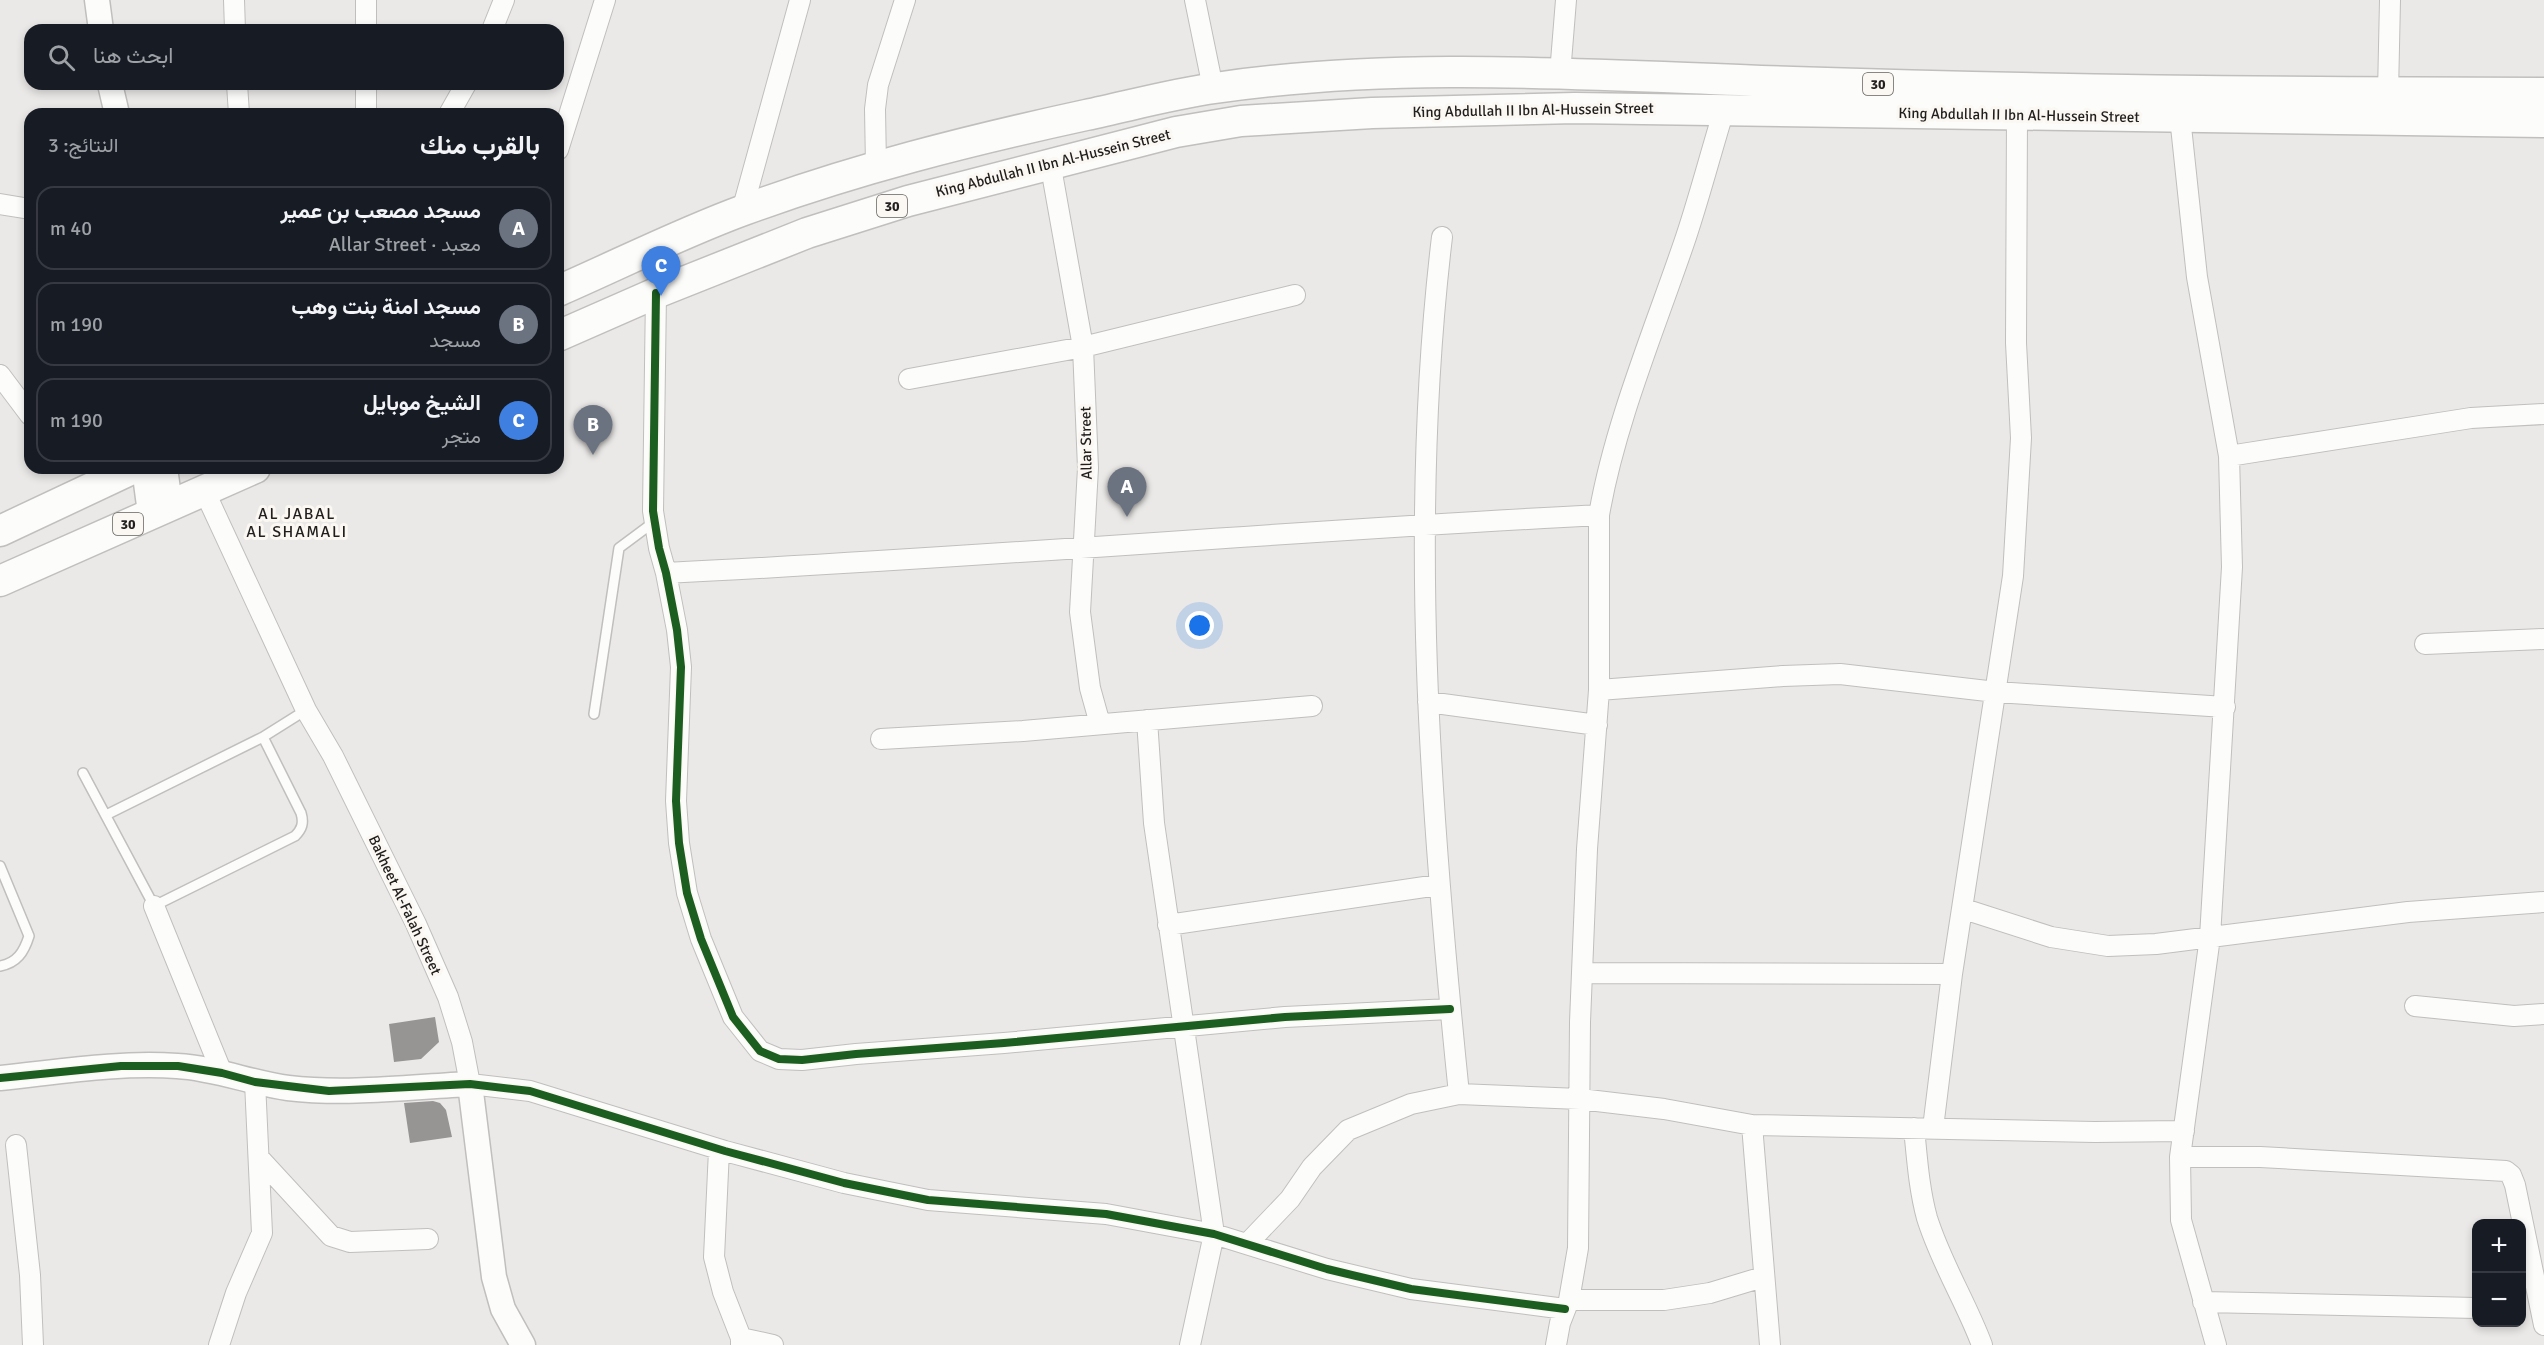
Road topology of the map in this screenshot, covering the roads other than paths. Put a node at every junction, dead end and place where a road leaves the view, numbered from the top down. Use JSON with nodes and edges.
{"nodes":[{"id":1,"x":97,"y":0,"type":"edge"},
{"id":2,"x":234,"y":0,"type":"edge"},
{"id":3,"x":366,"y":0,"type":"edge"},
{"id":4,"x":504,"y":0,"type":"edge"},
{"id":5,"x":605,"y":0,"type":"edge"},
{"id":6,"x":800,"y":0,"type":"edge"},
{"id":7,"x":905,"y":0,"type":"edge"},
{"id":8,"x":1195,"y":0,"type":"edge"},
{"id":9,"x":1566,"y":0,"type":"edge"},
{"id":10,"x":2390,"y":0,"type":"edge"},
{"id":11,"x":100,"y":24,"type":"edge"},
{"id":12,"x":235,"y":24,"type":"edge"},
{"id":13,"x":366,"y":24,"type":"edge"},
{"id":14,"x":494,"y":24,"type":"edge"},
{"id":15,"x":1560,"y":74,"type":"junction"},
{"id":16,"x":1789,"y":82,"type":"junction"},
{"id":17,"x":1213,"y":88,"type":"junction"},
{"id":18,"x":109,"y":90,"type":"edge"},
{"id":19,"x":111,"y":90,"type":"edge"},
{"id":20,"x":237,"y":90,"type":"edge"},
{"id":21,"x":366,"y":90,"type":"edge"},
{"id":22,"x":463,"y":90,"type":"edge"},
{"id":23,"x":2388,"y":93,"type":"junction"},
{"id":24,"x":2544,"y":93,"type":"edge"},
{"id":25,"x":1873,"y":99,"type":"junction"},
{"id":26,"x":108,"y":108,"type":"edge"},
{"id":27,"x":115,"y":108,"type":"edge"},
{"id":28,"x":239,"y":108,"type":"edge"},
{"id":29,"x":366,"y":108,"type":"edge"},
{"id":30,"x":452,"y":108,"type":"edge"},
{"id":31,"x":1724,"y":110,"type":"junction"},
{"id":32,"x":1787,"y":111,"type":"junction"},
{"id":33,"x":2017,"y":115,"type":"junction"},
{"id":34,"x":2180,"y":117,"type":"junction"},
{"id":35,"x":2544,"y":122,"type":"edge"},
{"id":36,"x":564,"y":131,"type":"edge"},
{"id":37,"x":1050,"y":162,"type":"junction"},
{"id":38,"x":876,"y":166,"type":"junction"},
{"id":39,"x":0,"y":204,"type":"edge"},
{"id":40,"x":24,"y":208,"type":"edge"},
{"id":41,"x":742,"y":211,"type":"junction"},
{"id":42,"x":1442,"y":237,"type":"dead end"},
{"id":43,"x":564,"y":288,"type":"edge"},
{"id":44,"x":656,"y":293,"type":"junction"},
{"id":45,"x":1295,"y":295,"type":"dead end"},
{"id":46,"x":564,"y":333,"type":"edge"},
{"id":47,"x":1083,"y":346,"type":"junction"},
{"id":48,"x":0,"y":375,"type":"edge"},
{"id":49,"x":909,"y":379,"type":"dead end"},
{"id":50,"x":24,"y":407,"type":"edge"},
{"id":51,"x":2544,"y":414,"type":"edge"},
{"id":52,"x":2229,"y":456,"type":"junction"},
{"id":53,"x":121,"y":474,"type":"edge"},
{"id":54,"x":146,"y":474,"type":"edge"},
{"id":55,"x":164,"y":474,"type":"edge"},
{"id":56,"x":241,"y":474,"type":"edge"},
{"id":57,"x":204,"y":490,"type":"junction"},
{"id":58,"x":160,"y":509,"type":"junction"},
{"id":59,"x":1599,"y":515,"type":"junction"},
{"id":60,"x":654,"y":522,"type":"junction"},
{"id":61,"x":1426,"y":524,"type":"junction"},
{"id":62,"x":0,"y":531,"type":"edge"},
{"id":63,"x":1083,"y":547,"type":"junction"},
{"id":64,"x":666,"y":573,"type":"junction"},
{"id":65,"x":0,"y":581,"type":"edge"},
{"id":66,"x":2544,"y":639,"type":"edge"},
{"id":67,"x":2425,"y":644,"type":"dead end"},
{"id":68,"x":1599,"y":690,"type":"junction"},
{"id":69,"x":1996,"y":692,"type":"junction"},
{"id":70,"x":1428,"y":702,"type":"junction"},
{"id":71,"x":1312,"y":706,"type":"dead end"},
{"id":72,"x":2225,"y":707,"type":"junction"},
{"id":73,"x":306,"y":710,"type":"junction"},
{"id":74,"x":594,"y":714,"type":"dead end"},
{"id":75,"x":1148,"y":720,"type":"junction"},
{"id":76,"x":1100,"y":724,"type":"junction"},
{"id":77,"x":1597,"y":725,"type":"junction"},
{"id":78,"x":263,"y":737,"type":"junction"},
{"id":79,"x":881,"y":739,"type":"dead end"},
{"id":80,"x":83,"y":773,"type":"dead end"},
{"id":81,"x":106,"y":816,"type":"junction"},
{"id":82,"x":0,"y":866,"type":"edge"},
{"id":83,"x":1438,"y":885,"type":"junction"},
{"id":84,"x":2544,"y":902,"type":"edge"},
{"id":85,"x":154,"y":906,"type":"junction"},
{"id":86,"x":1964,"y":909,"type":"junction"},
{"id":87,"x":1168,"y":925,"type":"junction"},
{"id":88,"x":2210,"y":937,"type":"junction"},
{"id":89,"x":0,"y":966,"type":"edge"},
{"id":90,"x":1583,"y":973,"type":"junction"},
{"id":91,"x":1952,"y":974,"type":"junction"},
{"id":92,"x":2415,"y":1006,"type":"dead end"},
{"id":93,"x":1450,"y":1010,"type":"junction"},
{"id":94,"x":2544,"y":1014,"type":"edge"},
{"id":95,"x":1184,"y":1027,"type":"junction"},
{"id":96,"x":222,"y":1073,"type":"junction"},
{"id":97,"x":0,"y":1078,"type":"edge"},
{"id":98,"x":255,"y":1082,"type":"junction"},
{"id":99,"x":470,"y":1084,"type":"junction"},
{"id":100,"x":1459,"y":1095,"type":"junction"},
{"id":101,"x":1580,"y":1100,"type":"junction"},
{"id":102,"x":1752,"y":1125,"type":"junction"},
{"id":103,"x":1923,"y":1128,"type":"junction"},
{"id":104,"x":2184,"y":1131,"type":"junction"},
{"id":105,"x":16,"y":1145,"type":"dead end"},
{"id":106,"x":719,"y":1150,"type":"junction"},
{"id":107,"x":2180,"y":1157,"type":"junction"},
{"id":108,"x":260,"y":1159,"type":"junction"},
{"id":109,"x":1214,"y":1234,"type":"junction"},
{"id":110,"x":428,"y":1239,"type":"dead end"},
{"id":111,"x":1247,"y":1244,"type":"junction"},
{"id":112,"x":1763,"y":1277,"type":"junction"},
{"id":113,"x":2203,"y":1302,"type":"junction"},
{"id":114,"x":1567,"y":1304,"type":"junction"},
{"id":115,"x":2472,"y":1308,"type":"edge"},
{"id":116,"x":2535,"y":1314,"type":"edge"},
{"id":117,"x":741,"y":1342,"type":"edge"},
{"id":118,"x":33,"y":1345,"type":"edge"},
{"id":119,"x":219,"y":1345,"type":"edge"},
{"id":120,"x":523,"y":1345,"type":"edge"},
{"id":121,"x":773,"y":1345,"type":"edge"},
{"id":122,"x":1190,"y":1345,"type":"edge"},
{"id":123,"x":1556,"y":1345,"type":"edge"},
{"id":124,"x":1770,"y":1345,"type":"edge"},
{"id":125,"x":1982,"y":1345,"type":"edge"},
{"id":126,"x":2216,"y":1345,"type":"edge"}],
"edges":[{"from":1,"to":11,"type":"street"},
{"from":2,"to":12,"type":"street"},
{"from":3,"to":13,"type":"street"},
{"from":4,"to":14,"type":"street"},
{"from":5,"to":36,"type":"street"},
{"from":6,"to":41,"type":"street"},
{"from":7,"to":38,"type":"street"},
{"from":8,"to":17,"type":"street"},
{"from":9,"to":15,"type":"street"},
{"from":10,"to":23,"type":"street"},
{"from":15,"to":16,"type":"main road","name":"King Abdullah II Ibn Al-Hussein Street","number":"30"},
{"from":15,"to":17,"type":"main road","name":"King Abdullah II Ibn Al-Hussein Street","number":"30"},
{"from":16,"to":25,"type":"main road","name":"King Abdullah II Ibn Al-Hussein Street","number":"30"},
{"from":16,"to":32,"type":"main road"},
{"from":17,"to":38,"type":"main road","name":"King Abdullah II Ibn Al-Hussein Street","number":"30"},
{"from":18,"to":26,"type":"street"},
{"from":19,"to":27,"type":"street"},
{"from":20,"to":28,"type":"street"},
{"from":21,"to":29,"type":"street"},
{"from":22,"to":30,"type":"street"},
{"from":23,"to":24,"type":"main road","name":"King Abdullah II Ibn Al-Hussein Street","number":"30"},
{"from":23,"to":25,"type":"main road","name":"King Abdullah II Ibn Al-Hussein Street","number":"30"},
{"from":25,"to":32,"type":"main road","name":"King Abdullah II Ibn Al-Hussein Street","number":"30"},
{"from":25,"to":33,"type":"main road","name":"King Abdullah II Ibn Al-Hussein Street","number":"30"},
{"from":31,"to":32,"type":"main road","name":"King Abdullah II Ibn Al-Hussein Street","number":"30"},
{"from":31,"to":37,"type":"main road","name":"King Abdullah II Ibn Al-Hussein Street","number":"30"},
{"from":31,"to":59,"type":"street"},
{"from":33,"to":34,"type":"main road","name":"King Abdullah II Ibn Al-Hussein Street","number":"30"},
{"from":33,"to":69,"type":"street"},
{"from":34,"to":35,"type":"main road","name":"King Abdullah II Ibn Al-Hussein Street","number":"30"},
{"from":34,"to":52,"type":"street"},
{"from":37,"to":44,"type":"main road","name":"King Abdullah II Ibn Al-Hussein Street","number":"30"},
{"from":37,"to":47,"type":"street","name":"Allar Street"},
{"from":38,"to":41,"type":"main road","name":"King Abdullah II Ibn Al-Hussein Street","number":"30"},
{"from":39,"to":40,"type":"street"},
{"from":41,"to":43,"type":"main road","name":"King Abdullah II Ibn Al-Hussein Street","number":"30"},
{"from":42,"to":61,"type":"street"},
{"from":44,"to":46,"type":"main road","name":"King Abdullah II Ibn Al-Hussein Street","number":"30"},
{"from":44,"to":60,"type":"street"},
{"from":45,"to":47,"type":"street"},
{"from":47,"to":49,"type":"street"},
{"from":47,"to":63,"type":"street","name":"Allar Street"},
{"from":48,"to":50,"type":"street"},
{"from":51,"to":52,"type":"street"},
{"from":52,"to":72,"type":"street"},
{"from":53,"to":62,"type":"main road"},
{"from":54,"to":58,"type":"street"},
{"from":55,"to":58,"type":"street"},
{"from":56,"to":57,"type":"main road","number":"30"},
{"from":57,"to":58,"type":"main road","number":"30"},
{"from":57,"to":73,"type":"street","name":"Bakheet Al-Falah Street"},
{"from":58,"to":65,"type":"main road","number":"30"},
{"from":59,"to":61,"type":"street"},
{"from":59,"to":68,"type":"street"},
{"from":60,"to":64,"type":"street"},
{"from":60,"to":74,"type":"lane"},
{"from":61,"to":63,"type":"street"},
{"from":61,"to":70,"type":"street"},
{"from":63,"to":64,"type":"street"},
{"from":63,"to":76,"type":"street","name":"Allar Street"},
{"from":64,"to":95,"type":"street"},
{"from":66,"to":67,"type":"street"},
{"from":68,"to":69,"type":"street"},
{"from":68,"to":77,"type":"street"},
{"from":69,"to":72,"type":"street"},
{"from":69,"to":86,"type":"street"},
{"from":70,"to":77,"type":"street"},
{"from":70,"to":83,"type":"street"},
{"from":71,"to":75,"type":"street"},
{"from":72,"to":88,"type":"street"},
{"from":73,"to":78,"type":"lane"},
{"from":73,"to":99,"type":"street","name":"Bakheet Al-Falah Street"},
{"from":75,"to":76,"type":"street"},
{"from":75,"to":87,"type":"street"},
{"from":76,"to":79,"type":"street"},
{"from":77,"to":90,"type":"street"},
{"from":78,"to":81,"type":"lane"},
{"from":78,"to":85,"type":"lane"},
{"from":80,"to":81,"type":"lane"},
{"from":81,"to":85,"type":"lane"},
{"from":82,"to":89,"type":"lane"},
{"from":83,"to":87,"type":"street"},
{"from":83,"to":93,"type":"street"},
{"from":84,"to":88,"type":"street"},
{"from":85,"to":96,"type":"street"},
{"from":86,"to":88,"type":"street"},
{"from":86,"to":91,"type":"street"},
{"from":87,"to":95,"type":"street"},
{"from":88,"to":104,"type":"street"},
{"from":90,"to":91,"type":"street"},
{"from":90,"to":101,"type":"street"},
{"from":91,"to":103,"type":"street"},
{"from":92,"to":94,"type":"street"},
{"from":93,"to":95,"type":"street"},
{"from":93,"to":100,"type":"street"},
{"from":95,"to":109,"type":"street"},
{"from":96,"to":97,"type":"street"},
{"from":96,"to":98,"type":"street"},
{"from":98,"to":99,"type":"street"},
{"from":98,"to":108,"type":"street"},
{"from":99,"to":106,"type":"street"},
{"from":99,"to":120,"type":"street","name":"Bakheet Al-Falah Street"},
{"from":100,"to":101,"type":"street"},
{"from":100,"to":111,"type":"street"},
{"from":101,"to":102,"type":"street"},
{"from":101,"to":114,"type":"street"},
{"from":102,"to":103,"type":"street"},
{"from":102,"to":112,"type":"street"},
{"from":103,"to":104,"type":"street"},
{"from":103,"to":125,"type":"street"},
{"from":104,"to":107,"type":"street"},
{"from":105,"to":118,"type":"street"},
{"from":106,"to":109,"type":"street"},
{"from":106,"to":117,"type":"street"},
{"from":107,"to":113,"type":"street"},
{"from":107,"to":116,"type":"street"},
{"from":108,"to":110,"type":"street"},
{"from":108,"to":119,"type":"street"},
{"from":109,"to":111,"type":"street"},
{"from":109,"to":122,"type":"street"},
{"from":111,"to":114,"type":"street"},
{"from":112,"to":114,"type":"street"},
{"from":112,"to":124,"type":"street"},
{"from":113,"to":115,"type":"street"},
{"from":113,"to":126,"type":"street"},
{"from":114,"to":123,"type":"street"},
{"from":117,"to":121,"type":"street"}]}
